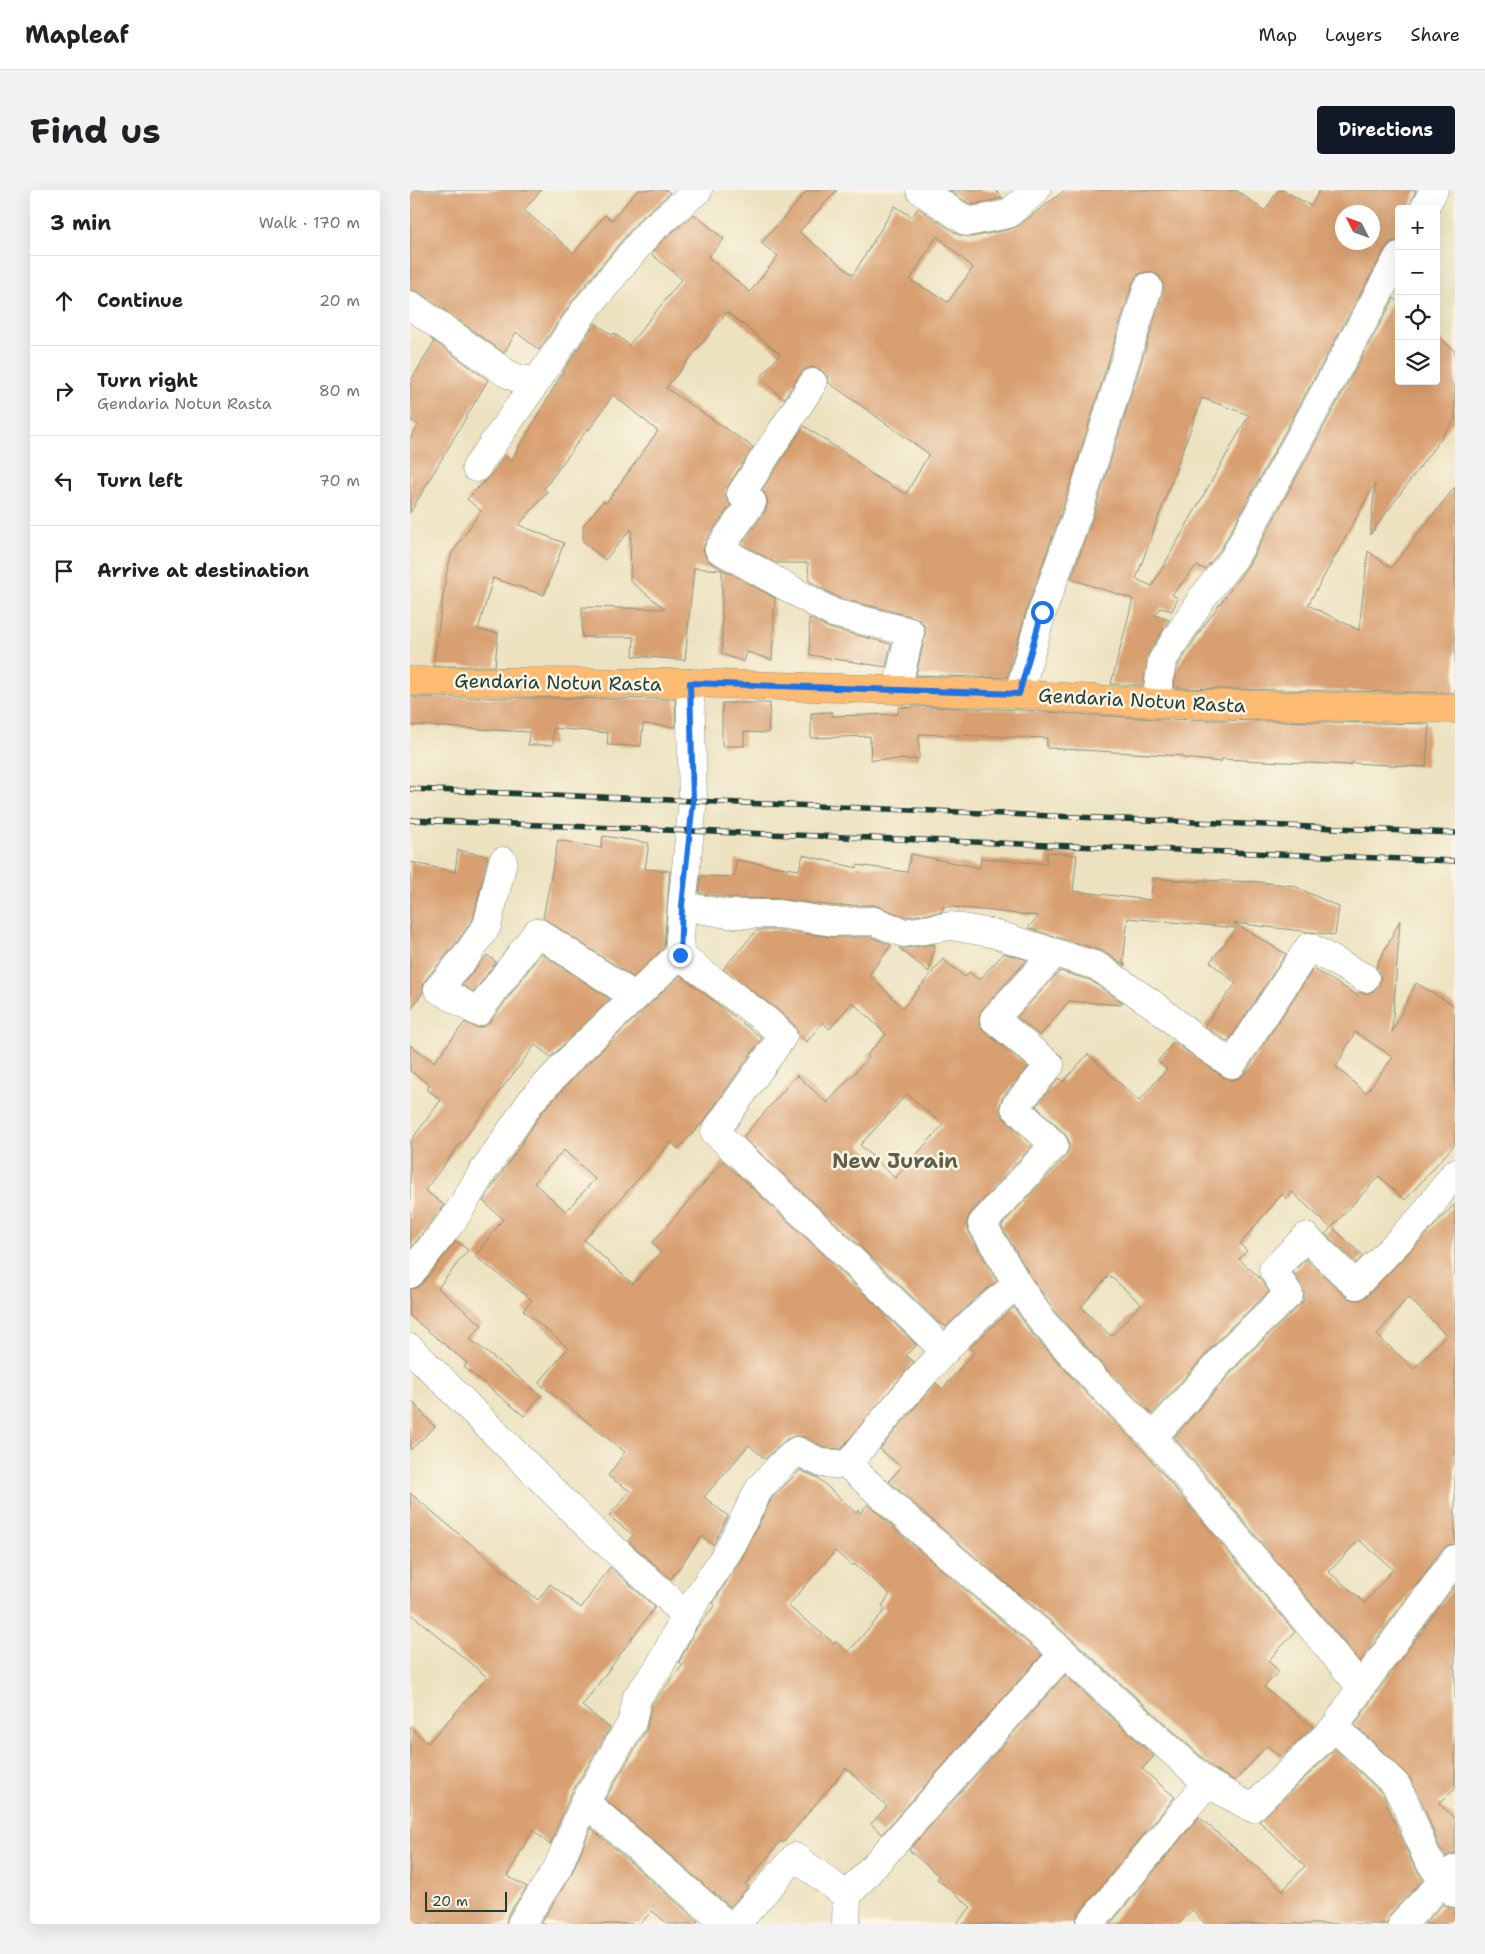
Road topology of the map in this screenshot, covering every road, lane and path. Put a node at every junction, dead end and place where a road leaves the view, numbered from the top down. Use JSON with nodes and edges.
{"nodes":[{"id":1,"x":698,"y":190,"type":"edge"},
{"id":2,"x":920,"y":190,"type":"edge"},
{"id":3,"x":1036,"y":190,"type":"edge"},
{"id":4,"x":1436,"y":190,"type":"edge"},
{"id":5,"x":1455,"y":199,"type":"edge"},
{"id":6,"x":1427,"y":205,"type":"edge"},
{"id":7,"x":1395,"y":263,"type":"edge"},
{"id":8,"x":1148,"y":287,"type":"dead end"},
{"id":9,"x":410,"y":306,"type":"edge"},
{"id":10,"x":537,"y":381,"type":"junction"},
{"id":11,"x":813,"y":383,"type":"dead end"},
{"id":12,"x":476,"y":468,"type":"dead end"},
{"id":13,"x":410,"y":680,"type":"edge"},
{"id":14,"x":690,"y":683,"type":"junction"},
{"id":15,"x":897,"y":690,"type":"junction"},
{"id":16,"x":1019,"y":694,"type":"junction"},
{"id":17,"x":1156,"y":704,"type":"junction"},
{"id":18,"x":1455,"y":709,"type":"edge"},
{"id":19,"x":503,"y":861,"type":"dead end"},
{"id":20,"x":682,"y":906,"type":"junction"},
{"id":21,"x":1055,"y":953,"type":"junction"},
{"id":22,"x":680,"y":955,"type":"junction"},
{"id":23,"x":1365,"y":978,"type":"dead end"},
{"id":24,"x":635,"y":997,"type":"junction"},
{"id":25,"x":1455,"y":1173,"type":"edge"},
{"id":26,"x":410,"y":1274,"type":"edge"},
{"id":27,"x":1018,"y":1285,"type":"junction"},
{"id":28,"x":410,"y":1348,"type":"edge"},
{"id":29,"x":945,"y":1351,"type":"junction"},
{"id":30,"x":1153,"y":1437,"type":"junction"},
{"id":31,"x":848,"y":1465,"type":"junction"},
{"id":32,"x":1455,"y":1559,"type":"edge"},
{"id":33,"x":685,"y":1617,"type":"junction"},
{"id":34,"x":1064,"y":1653,"type":"junction"},
{"id":35,"x":1361,"y":1687,"type":"junction"},
{"id":36,"x":1335,"y":1727,"type":"junction"},
{"id":37,"x":1207,"y":1783,"type":"junction"},
{"id":38,"x":585,"y":1802,"type":"junction"},
{"id":39,"x":1451,"y":1881,"type":"edge"},
{"id":40,"x":847,"y":1896,"type":"junction"},
{"id":41,"x":521,"y":1924,"type":"edge"},
{"id":42,"x":726,"y":1924,"type":"edge"},
{"id":43,"x":736,"y":1924,"type":"edge"},
{"id":44,"x":846,"y":1924,"type":"edge"},
{"id":45,"x":1090,"y":1924,"type":"edge"},
{"id":46,"x":1402,"y":1924,"type":"edge"}],
"edges":[{"from":1,"to":10,"type":"street"},
{"from":2,"to":3,"type":"street"},
{"from":4,"to":5,"type":"street"},
{"from":4,"to":6,"type":"street"},
{"from":7,"to":17,"type":"street"},
{"from":8,"to":16,"type":"street"},
{"from":9,"to":10,"type":"street"},
{"from":10,"to":12,"type":"street"},
{"from":11,"to":15,"type":"street"},
{"from":13,"to":14,"type":"main road","name":"Gendaria Notun Rasta"},
{"from":14,"to":15,"type":"main road","name":"Gendaria Notun Rasta"},
{"from":14,"to":20,"type":"street"},
{"from":15,"to":16,"type":"main road","name":"Gendaria Notun Rasta"},
{"from":16,"to":17,"type":"main road","name":"Gendaria Notun Rasta"},
{"from":17,"to":18,"type":"main road","name":"Gendaria Notun Rasta"},
{"from":19,"to":24,"type":"street"},
{"from":20,"to":21,"type":"street"},
{"from":20,"to":22,"type":"street"},
{"from":21,"to":23,"type":"street"},
{"from":21,"to":27,"type":"street"},
{"from":22,"to":24,"type":"street"},
{"from":22,"to":29,"type":"street"},
{"from":24,"to":26,"type":"street"},
{"from":25,"to":30,"type":"street"},
{"from":27,"to":29,"type":"street"},
{"from":27,"to":30,"type":"street"},
{"from":28,"to":33,"type":"street"},
{"from":29,"to":31,"type":"street"},
{"from":30,"to":35,"type":"street"},
{"from":31,"to":33,"type":"street"},
{"from":31,"to":34,"type":"street"},
{"from":32,"to":35,"type":"street"},
{"from":33,"to":38,"type":"street"},
{"from":34,"to":37,"type":"street"},
{"from":34,"to":40,"type":"street"},
{"from":35,"to":36,"type":"street"},
{"from":36,"to":37,"type":"street"},
{"from":36,"to":39,"type":"street"},
{"from":37,"to":45,"type":"street"},
{"from":38,"to":41,"type":"street"},
{"from":38,"to":42,"type":"street"},
{"from":39,"to":46,"type":"street"},
{"from":40,"to":43,"type":"street"},
{"from":40,"to":44,"type":"street"}]}
